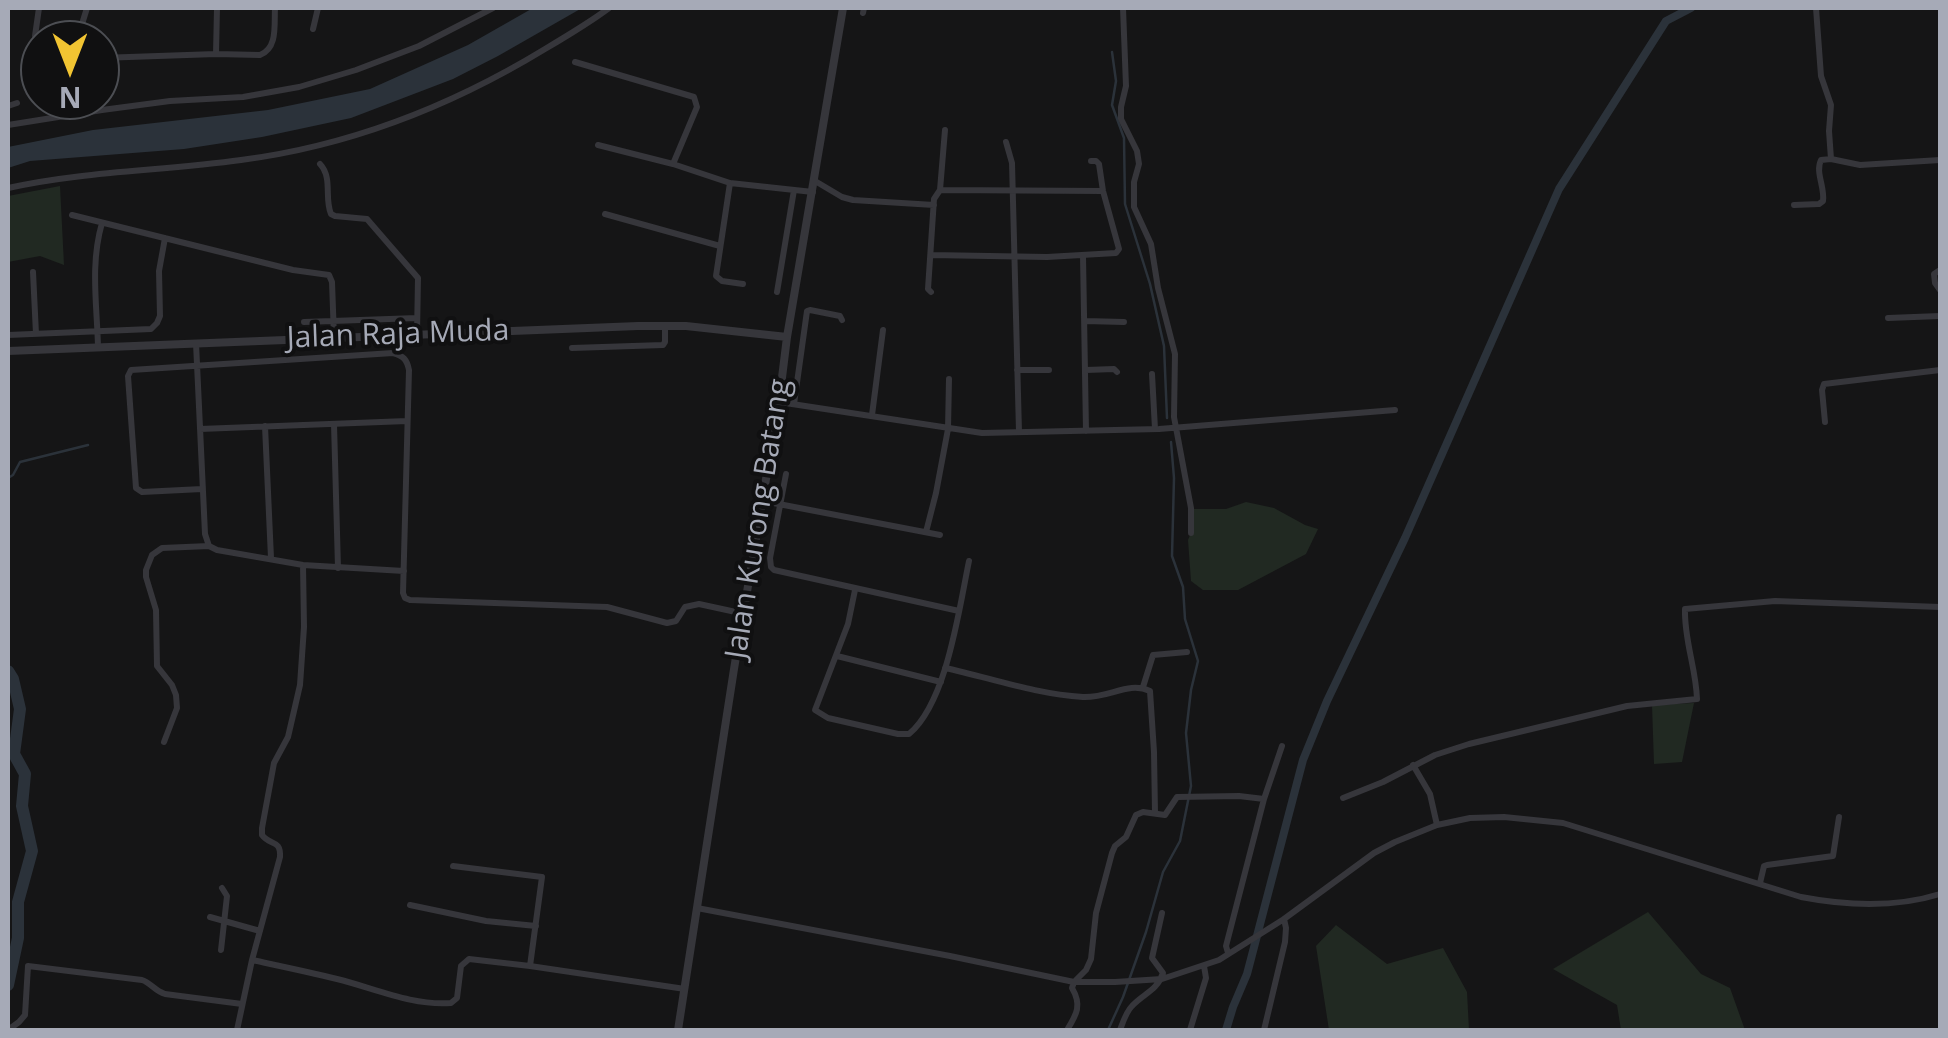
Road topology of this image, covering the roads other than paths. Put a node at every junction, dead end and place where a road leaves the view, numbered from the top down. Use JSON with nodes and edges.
{"nodes":[{"id":1,"x":217,"y":8,"type":"edge"},
{"id":2,"x":275,"y":8,"type":"edge"},
{"id":3,"x":318,"y":8,"type":"edge"},
{"id":4,"x":493,"y":8,"type":"edge"},
{"id":5,"x":609,"y":8,"type":"edge"},
{"id":6,"x":842,"y":8,"type":"edge"},
{"id":7,"x":1123,"y":8,"type":"edge"},
{"id":8,"x":1816,"y":8,"type":"edge"},
{"id":9,"x":313,"y":30,"type":"dead end"},
{"id":10,"x":216,"y":54,"type":"junction"},
{"id":11,"x":120,"y":57,"type":"edge"},
{"id":12,"x":576,"y":62,"type":"dead end"},
{"id":13,"x":17,"y":104,"type":"dead end"},
{"id":14,"x":8,"y":106,"type":"edge"},
{"id":15,"x":8,"y":125,"type":"edge"},
{"id":16,"x":946,"y":130,"type":"dead end"},
{"id":17,"x":1006,"y":142,"type":"dead end"},
{"id":18,"x":598,"y":145,"type":"dead end"},
{"id":19,"x":1832,"y":159,"type":"junction"},
{"id":20,"x":1940,"y":160,"type":"edge"},
{"id":21,"x":1090,"y":161,"type":"dead end"},
{"id":22,"x":320,"y":164,"type":"dead end"},
{"id":23,"x":673,"y":164,"type":"junction"},
{"id":24,"x":815,"y":180,"type":"junction"},
{"id":25,"x":730,"y":182,"type":"junction"},
{"id":26,"x":8,"y":188,"type":"edge"},
{"id":27,"x":794,"y":190,"type":"junction"},
{"id":28,"x":940,"y":190,"type":"junction"},
{"id":29,"x":1103,"y":190,"type":"junction"},
{"id":30,"x":1012,"y":191,"type":"junction"},
{"id":31,"x":813,"y":192,"type":"junction"},
{"id":32,"x":934,"y":205,"type":"junction"},
{"id":33,"x":1794,"y":206,"type":"dead end"},
{"id":34,"x":72,"y":214,"type":"dead end"},
{"id":35,"x":606,"y":214,"type":"dead end"},
{"id":36,"x":102,"y":223,"type":"junction"},
{"id":37,"x":165,"y":238,"type":"junction"},
{"id":38,"x":720,"y":246,"type":"junction"},
{"id":39,"x":932,"y":255,"type":"junction"},
{"id":40,"x":1014,"y":256,"type":"junction"},
{"id":41,"x":1083,"y":256,"type":"junction"},
{"id":42,"x":1940,"y":270,"type":"edge"},
{"id":43,"x":33,"y":272,"type":"dead end"},
{"id":44,"x":744,"y":284,"type":"dead end"},
{"id":45,"x":1940,"y":290,"type":"edge"},
{"id":46,"x":777,"y":292,"type":"dead end"},
{"id":47,"x":932,"y":292,"type":"dead end"},
{"id":48,"x":1940,"y":316,"type":"edge"},
{"id":49,"x":417,"y":318,"type":"junction"},
{"id":50,"x":1888,"y":318,"type":"dead end"},
{"id":51,"x":334,"y":320,"type":"junction"},
{"id":52,"x":842,"y":320,"type":"dead end"},
{"id":53,"x":1084,"y":321,"type":"junction"},
{"id":54,"x":304,"y":322,"type":"dead end"},
{"id":55,"x":1124,"y":322,"type":"dead end"},
{"id":56,"x":665,"y":326,"type":"junction"},
{"id":57,"x":883,"y":330,"type":"dead end"},
{"id":58,"x":98,"y":332,"type":"junction"},
{"id":59,"x":36,"y":334,"type":"junction"},
{"id":60,"x":417,"y":334,"type":"junction"},
{"id":61,"x":8,"y":336,"type":"edge"},
{"id":62,"x":334,"y":337,"type":"junction"},
{"id":63,"x":787,"y":337,"type":"junction"},
{"id":64,"x":196,"y":343,"type":"junction"},
{"id":65,"x":98,"y":347,"type":"junction"},
{"id":66,"x":572,"y":348,"type":"dead end"},
{"id":67,"x":8,"y":351,"type":"edge"},
{"id":68,"x":197,"y":364,"type":"junction"},
{"id":69,"x":1017,"y":370,"type":"junction"},
{"id":70,"x":1049,"y":370,"type":"dead end"},
{"id":71,"x":1086,"y":370,"type":"junction"},
{"id":72,"x":1940,"y":370,"type":"edge"},
{"id":73,"x":1117,"y":372,"type":"dead end"},
{"id":74,"x":1152,"y":374,"type":"dead end"},
{"id":75,"x":949,"y":379,"type":"dead end"},
{"id":76,"x":779,"y":402,"type":"junction"},
{"id":77,"x":794,"y":404,"type":"junction"},
{"id":78,"x":1395,"y":410,"type":"dead end"},
{"id":79,"x":872,"y":415,"type":"junction"},
{"id":80,"x":408,"y":421,"type":"junction"},
{"id":81,"x":1825,"y":422,"type":"dead end"},
{"id":82,"x":334,"y":424,"type":"junction"},
{"id":83,"x":265,"y":426,"type":"junction"},
{"id":84,"x":1176,"y":428,"type":"junction"},
{"id":85,"x":200,"y":429,"type":"junction"},
{"id":86,"x":948,"y":429,"type":"junction"},
{"id":87,"x":1156,"y":429,"type":"junction"},
{"id":88,"x":1086,"y":431,"type":"junction"},
{"id":89,"x":1019,"y":432,"type":"junction"},
{"id":90,"x":786,"y":474,"type":"dead end"},
{"id":91,"x":202,"y":489,"type":"junction"},
{"id":92,"x":763,"y":501,"type":"junction"},
{"id":93,"x":780,"y":504,"type":"junction"},
{"id":94,"x":926,"y":532,"type":"junction"},
{"id":95,"x":1191,"y":533,"type":"dead end"},
{"id":96,"x":940,"y":535,"type":"dead end"},
{"id":97,"x":209,"y":546,"type":"junction"},
{"id":98,"x":271,"y":558,"type":"junction"},
{"id":99,"x":970,"y":561,"type":"dead end"},
{"id":100,"x":304,"y":565,"type":"junction"},
{"id":101,"x":338,"y":568,"type":"junction"},
{"id":102,"x":404,"y":572,"type":"junction"},
{"id":103,"x":856,"y":590,"type":"junction"},
{"id":104,"x":1940,"y":607,"type":"edge"},
{"id":105,"x":959,"y":611,"type":"junction"},
{"id":106,"x":744,"y":614,"type":"junction"},
{"id":107,"x":1187,"y":652,"type":"dead end"},
{"id":108,"x":837,"y":656,"type":"junction"},
{"id":109,"x":944,"y":668,"type":"junction"},
{"id":110,"x":940,"y":682,"type":"junction"},
{"id":111,"x":1143,"y":687,"type":"junction"},
{"id":112,"x":164,"y":742,"type":"dead end"},
{"id":113,"x":1282,"y":746,"type":"dead end"},
{"id":114,"x":1414,"y":765,"type":"junction"},
{"id":115,"x":1342,"y":798,"type":"dead end"},
{"id":116,"x":1264,"y":799,"type":"junction"},
{"id":117,"x":1154,"y":813,"type":"junction"},
{"id":118,"x":1839,"y":817,"type":"dead end"},
{"id":119,"x":1438,"y":825,"type":"junction"},
{"id":120,"x":453,"y":866,"type":"dead end"},
{"id":121,"x":1760,"y":883,"type":"junction"},
{"id":122,"x":222,"y":888,"type":"dead end"},
{"id":123,"x":1940,"y":894,"type":"edge"},
{"id":124,"x":410,"y":905,"type":"dead end"},
{"id":125,"x":698,"y":908,"type":"junction"},
{"id":126,"x":1162,"y":913,"type":"dead end"},
{"id":127,"x":210,"y":917,"type":"dead end"},
{"id":128,"x":1284,"y":919,"type":"junction"},
{"id":129,"x":225,"y":922,"type":"junction"},
{"id":130,"x":536,"y":926,"type":"junction"},
{"id":131,"x":260,"y":931,"type":"junction"},
{"id":132,"x":220,"y":950,"type":"dead end"},
{"id":133,"x":1230,"y":952,"type":"junction"},
{"id":134,"x":252,"y":960,"type":"junction"},
{"id":135,"x":530,"y":966,"type":"junction"},
{"id":136,"x":1204,"y":966,"type":"junction"},
{"id":137,"x":1162,"y":979,"type":"junction"},
{"id":138,"x":1074,"y":982,"type":"junction"},
{"id":139,"x":685,"y":989,"type":"junction"},
{"id":140,"x":242,"y":1004,"type":"junction"},
{"id":141,"x":8,"y":1030,"type":"edge"},
{"id":142,"x":237,"y":1030,"type":"edge"},
{"id":143,"x":678,"y":1030,"type":"edge"},
{"id":144,"x":1067,"y":1030,"type":"edge"},
{"id":145,"x":1120,"y":1030,"type":"edge"},
{"id":146,"x":1190,"y":1030,"type":"edge"},
{"id":147,"x":1264,"y":1030,"type":"edge"}],
"edges":[{"from":1,"to":10,"type":"street"},
{"from":2,"to":10,"type":"street"},
{"from":3,"to":9,"type":"street"},
{"from":4,"to":15,"type":"street"},
{"from":5,"to":26,"type":"street"},
{"from":6,"to":24,"type":"street","name":"Jalan Kurong Batang"},
{"from":7,"to":84,"type":"street"},
{"from":8,"to":19,"type":"street"},
{"from":10,"to":11,"type":"street"},
{"from":12,"to":23,"type":"street"},
{"from":13,"to":14,"type":"street"},
{"from":16,"to":28,"type":"street"},
{"from":17,"to":30,"type":"street"},
{"from":18,"to":23,"type":"street"},
{"from":19,"to":20,"type":"street"},
{"from":19,"to":33,"type":"street"},
{"from":21,"to":29,"type":"street"},
{"from":22,"to":49,"type":"street"},
{"from":23,"to":25,"type":"street"},
{"from":24,"to":31,"type":"street","name":"Jalan Kurong Batang"},
{"from":24,"to":32,"type":"street"},
{"from":25,"to":27,"type":"street"},
{"from":25,"to":38,"type":"street"},
{"from":27,"to":31,"type":"street"},
{"from":27,"to":46,"type":"street"},
{"from":28,"to":30,"type":"street"},
{"from":28,"to":32,"type":"street"},
{"from":29,"to":30,"type":"street"},
{"from":29,"to":41,"type":"street"},
{"from":30,"to":40,"type":"street"},
{"from":31,"to":63,"type":"street","name":"Jalan Kurong Batang"},
{"from":32,"to":39,"type":"street"},
{"from":34,"to":36,"type":"street"},
{"from":35,"to":38,"type":"street"},
{"from":36,"to":37,"type":"street"},
{"from":36,"to":58,"type":"street"},
{"from":37,"to":51,"type":"street"},
{"from":37,"to":58,"type":"street"},
{"from":38,"to":44,"type":"street"},
{"from":39,"to":40,"type":"street"},
{"from":39,"to":47,"type":"street"},
{"from":40,"to":41,"type":"street"},
{"from":40,"to":69,"type":"street"},
{"from":41,"to":53,"type":"street"},
{"from":42,"to":45,"type":"street"},
{"from":43,"to":59,"type":"street"},
{"from":48,"to":50,"type":"street"},
{"from":49,"to":51,"type":"street"},
{"from":49,"to":60,"type":"street"},
{"from":51,"to":54,"type":"street"},
{"from":51,"to":62,"type":"street"},
{"from":52,"to":77,"type":"street"},
{"from":53,"to":55,"type":"street"},
{"from":53,"to":71,"type":"street"},
{"from":56,"to":60,"type":"street","name":"Jalan Raja Muda"},
{"from":56,"to":63,"type":"street","name":"Jalan Raja Muda"},
{"from":56,"to":66,"type":"street"},
{"from":57,"to":79,"type":"street"},
{"from":58,"to":59,"type":"street"},
{"from":58,"to":65,"type":"street"},
{"from":59,"to":61,"type":"street"},
{"from":60,"to":62,"type":"street","name":"Jalan Raja Muda"},
{"from":62,"to":64,"type":"street","name":"Jalan Raja Muda"},
{"from":63,"to":76,"type":"street","name":"Jalan Kurong Batang"},
{"from":64,"to":65,"type":"street","name":"Jalan Raja Muda"},
{"from":64,"to":68,"type":"street"},
{"from":65,"to":67,"type":"street","name":"Jalan Raja Muda"},
{"from":68,"to":80,"type":"street"},
{"from":68,"to":85,"type":"street"},
{"from":68,"to":91,"type":"street"},
{"from":69,"to":70,"type":"street"},
{"from":69,"to":89,"type":"street"},
{"from":71,"to":73,"type":"street"},
{"from":71,"to":88,"type":"street"},
{"from":72,"to":81,"type":"street"},
{"from":74,"to":87,"type":"street"},
{"from":75,"to":86,"type":"street"},
{"from":76,"to":77,"type":"street"},
{"from":76,"to":92,"type":"street","name":"Jalan Kurong Batang"},
{"from":77,"to":79,"type":"street"},
{"from":78,"to":84,"type":"street"},
{"from":79,"to":86,"type":"street"},
{"from":80,"to":82,"type":"street"},
{"from":80,"to":102,"type":"street"},
{"from":82,"to":83,"type":"street"},
{"from":82,"to":101,"type":"street"},
{"from":83,"to":85,"type":"street"},
{"from":83,"to":98,"type":"street"},
{"from":84,"to":87,"type":"street"},
{"from":84,"to":95,"type":"street"},
{"from":85,"to":91,"type":"street"},
{"from":86,"to":89,"type":"street"},
{"from":86,"to":94,"type":"street"},
{"from":87,"to":88,"type":"street"},
{"from":88,"to":89,"type":"street"},
{"from":90,"to":93,"type":"street"},
{"from":91,"to":97,"type":"street"},
{"from":92,"to":93,"type":"street"},
{"from":92,"to":106,"type":"street","name":"Jalan Kurong Batang"},
{"from":93,"to":94,"type":"street"},
{"from":93,"to":103,"type":"street"},
{"from":94,"to":96,"type":"street"},
{"from":97,"to":98,"type":"street"},
{"from":97,"to":112,"type":"street"},
{"from":98,"to":100,"type":"street"},
{"from":99,"to":105,"type":"street"},
{"from":100,"to":101,"type":"street"},
{"from":100,"to":131,"type":"street"},
{"from":101,"to":102,"type":"street"},
{"from":102,"to":106,"type":"street"},
{"from":103,"to":105,"type":"street"},
{"from":103,"to":108,"type":"street"},
{"from":104,"to":114,"type":"street"},
{"from":105,"to":109,"type":"street"},
{"from":106,"to":125,"type":"street","name":"Jalan Kurong Batang"},
{"from":107,"to":111,"type":"street"},
{"from":108,"to":110,"type":"street"},
{"from":108,"to":110,"type":"street"},
{"from":109,"to":110,"type":"street"},
{"from":109,"to":111,"type":"street"},
{"from":111,"to":117,"type":"street"},
{"from":113,"to":116,"type":"street"},
{"from":114,"to":115,"type":"street"},
{"from":114,"to":119,"type":"street"},
{"from":116,"to":117,"type":"street"},
{"from":116,"to":133,"type":"street"},
{"from":117,"to":138,"type":"street"},
{"from":118,"to":121,"type":"street"},
{"from":119,"to":121,"type":"street"},
{"from":119,"to":128,"type":"street"},
{"from":120,"to":130,"type":"street"},
{"from":121,"to":123,"type":"street"},
{"from":122,"to":129,"type":"street"},
{"from":124,"to":130,"type":"street"},
{"from":125,"to":138,"type":"street"},
{"from":125,"to":139,"type":"street","name":"Jalan Kurong Batang"},
{"from":126,"to":137,"type":"street"},
{"from":127,"to":129,"type":"street"},
{"from":128,"to":133,"type":"street"},
{"from":128,"to":147,"type":"street"},
{"from":129,"to":131,"type":"street"},
{"from":129,"to":132,"type":"street"},
{"from":130,"to":135,"type":"street"},
{"from":131,"to":134,"type":"street"},
{"from":133,"to":136,"type":"street"},
{"from":134,"to":135,"type":"street"},
{"from":134,"to":140,"type":"street"},
{"from":135,"to":139,"type":"street"},
{"from":136,"to":137,"type":"street"},
{"from":136,"to":146,"type":"street"},
{"from":137,"to":138,"type":"street"},
{"from":137,"to":145,"type":"street"},
{"from":138,"to":144,"type":"street"},
{"from":139,"to":143,"type":"street","name":"Jalan Kurong Batang"},
{"from":140,"to":141,"type":"street"},
{"from":140,"to":142,"type":"street"}]}
